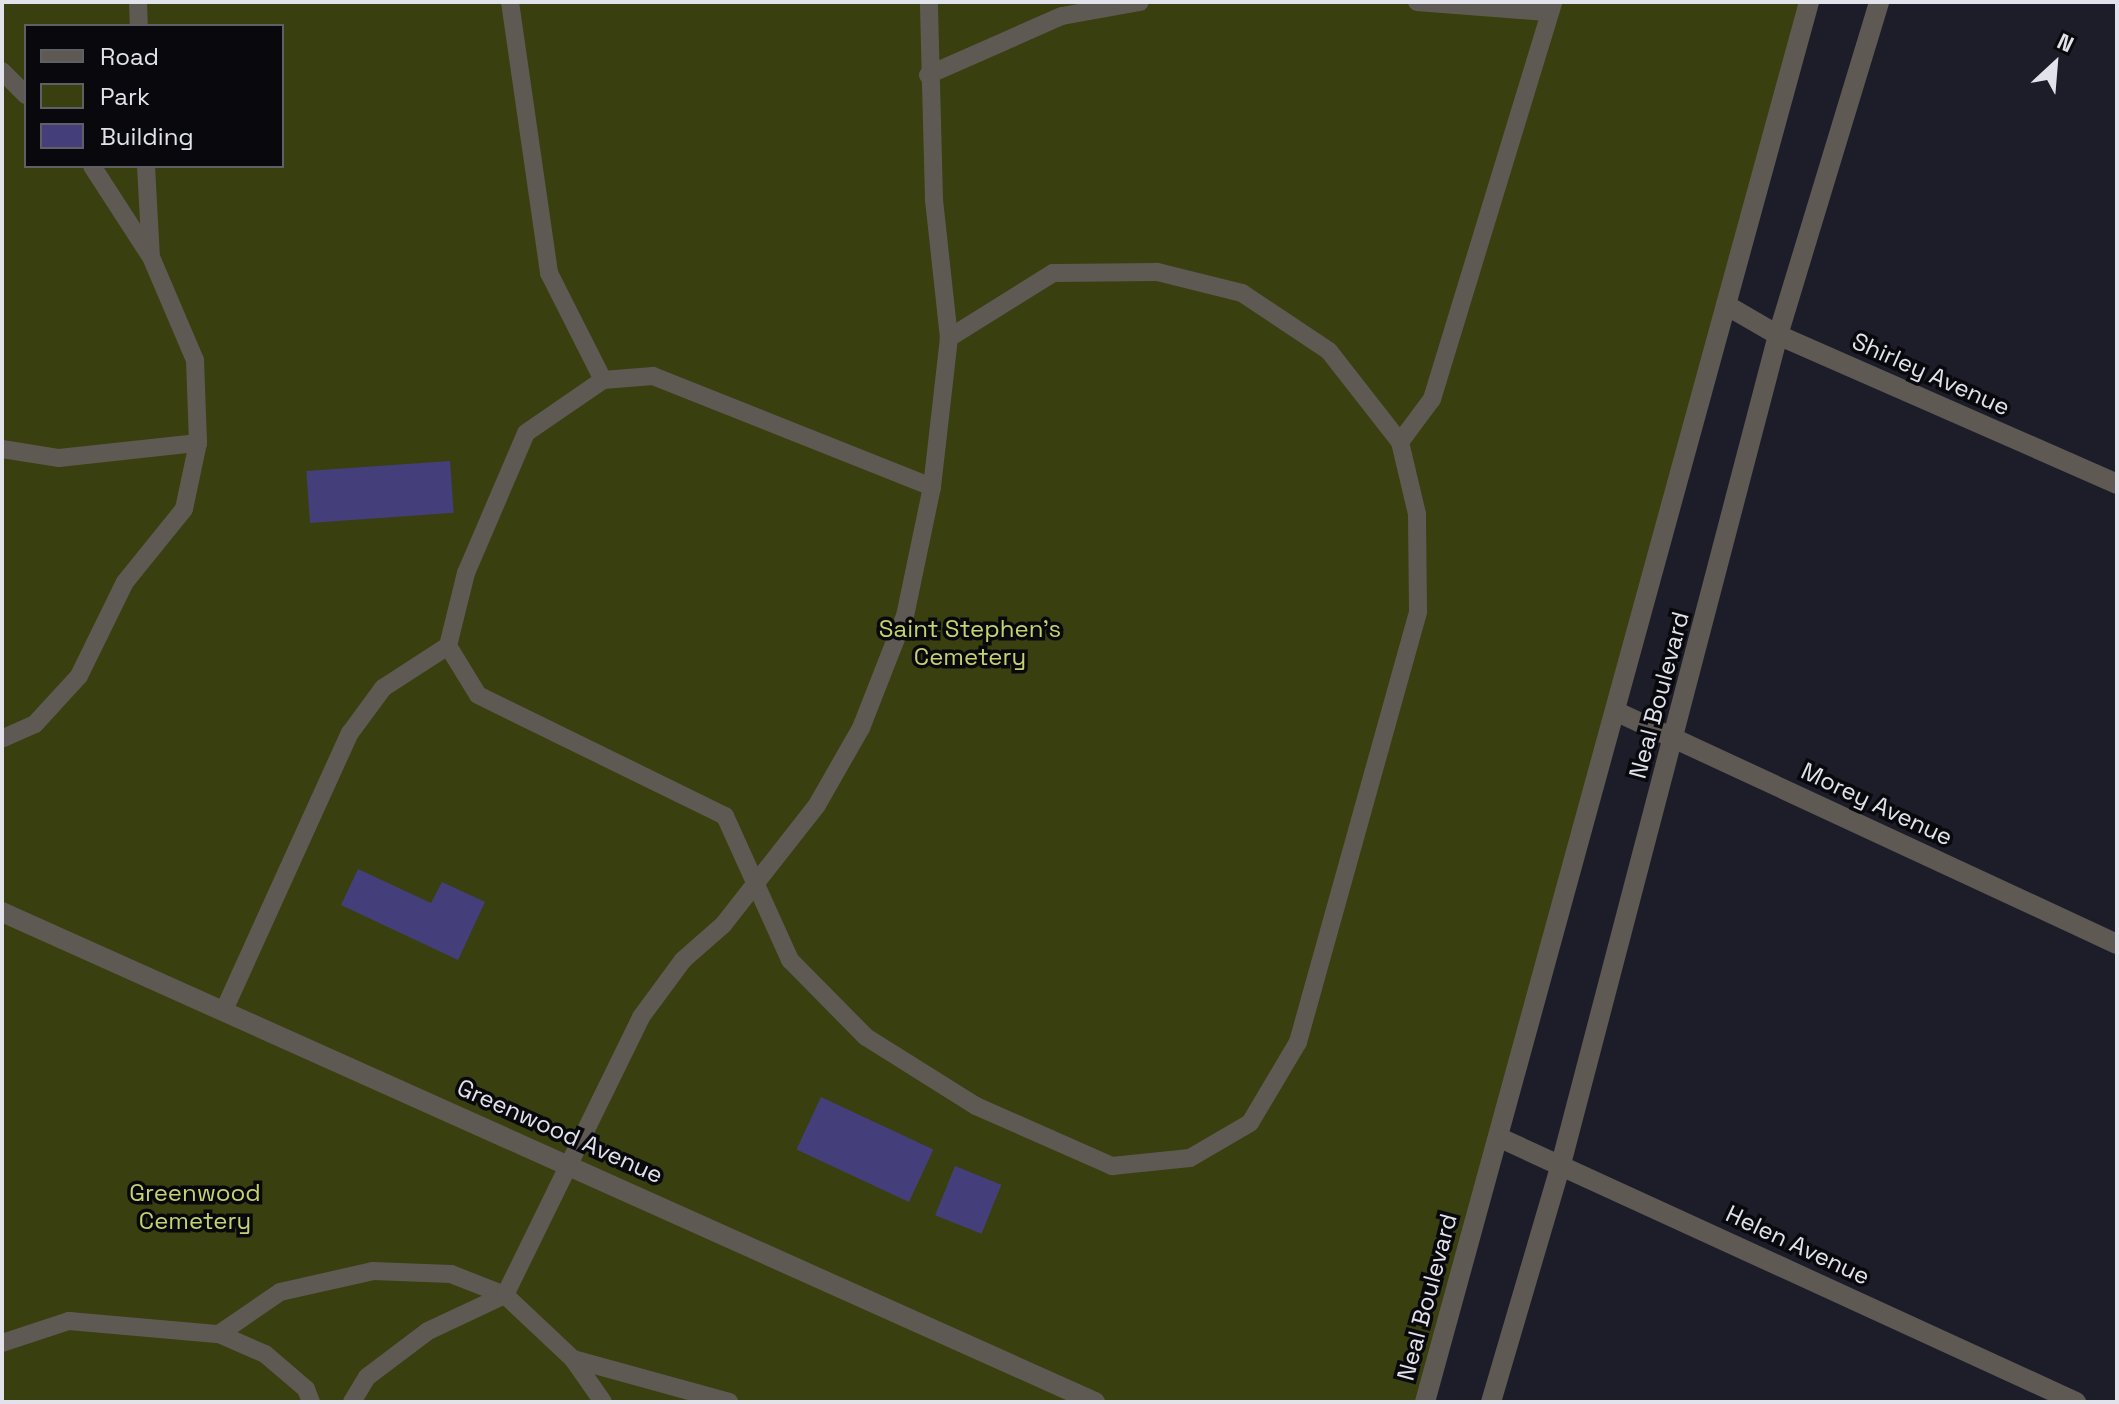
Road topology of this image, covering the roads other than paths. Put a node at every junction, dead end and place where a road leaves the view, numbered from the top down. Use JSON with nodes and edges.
{"nodes":[{"id":1,"x":138,"y":2,"type":"edge"},
{"id":2,"x":510,"y":2,"type":"edge"},
{"id":3,"x":929,"y":2,"type":"edge"},
{"id":4,"x":1140,"y":2,"type":"edge"},
{"id":5,"x":1417,"y":2,"type":"edge"},
{"id":6,"x":1809,"y":2,"type":"edge"},
{"id":7,"x":1879,"y":2,"type":"edge"},
{"id":8,"x":1550,"y":7,"type":"edge"},
{"id":9,"x":139,"y":24,"type":"edge"},
{"id":10,"x":2,"y":71,"type":"edge"},
{"id":11,"x":928,"y":75,"type":"junction"},
{"id":12,"x":24,"y":93,"type":"edge"},
{"id":13,"x":93,"y":168,"type":"edge"},
{"id":14,"x":146,"y":168,"type":"edge"},
{"id":15,"x":151,"y":257,"type":"junction"},
{"id":16,"x":1726,"y":305,"type":"junction"},
{"id":17,"x":1778,"y":335,"type":"junction"},
{"id":18,"x":949,"y":338,"type":"junction"},
{"id":19,"x":603,"y":380,"type":"junction"},
{"id":20,"x":1400,"y":442,"type":"junction"},
{"id":21,"x":198,"y":443,"type":"junction"},
{"id":22,"x":2,"y":449,"type":"edge"},
{"id":23,"x":2117,"y":484,"type":"edge"},
{"id":24,"x":932,"y":487,"type":"junction"},
{"id":25,"x":448,"y":646,"type":"junction"},
{"id":26,"x":1615,"y":711,"type":"junction"},
{"id":27,"x":2,"y":739,"type":"edge"},
{"id":28,"x":1674,"y":740,"type":"junction"},
{"id":29,"x":755,"y":883,"type":"junction"},
{"id":30,"x":2,"y":912,"type":"edge"},
{"id":31,"x":2117,"y":944,"type":"edge"},
{"id":32,"x":225,"y":1008,"type":"junction"},
{"id":33,"x":1498,"y":1137,"type":"junction"},
{"id":34,"x":1561,"y":1164,"type":"junction"},
{"id":35,"x":572,"y":1166,"type":"junction"},
{"id":36,"x":505,"y":1295,"type":"junction"},
{"id":37,"x":219,"y":1334,"type":"junction"},
{"id":38,"x":2,"y":1343,"type":"edge"},
{"id":39,"x":573,"y":1359,"type":"junction"},
{"id":40,"x":311,"y":1402,"type":"edge"},
{"id":41,"x":352,"y":1402,"type":"edge"},
{"id":42,"x":603,"y":1402,"type":"edge"},
{"id":43,"x":729,"y":1402,"type":"edge"},
{"id":44,"x":1095,"y":1402,"type":"edge"},
{"id":45,"x":1425,"y":1402,"type":"edge"},
{"id":46,"x":1491,"y":1402,"type":"edge"},
{"id":47,"x":2076,"y":1402,"type":"edge"}],
"edges":[{"from":1,"to":9,"type":"lane"},
{"from":2,"to":19,"type":"lane"},
{"from":3,"to":11,"type":"lane"},
{"from":4,"to":11,"type":"lane"},
{"from":5,"to":8,"type":"lane"},
{"from":6,"to":16,"type":"street","name":"Neal Boulevard"},
{"from":7,"to":17,"type":"street","name":"Neal Boulevard"},
{"from":8,"to":20,"type":"lane"},
{"from":10,"to":12,"type":"lane"},
{"from":11,"to":18,"type":"lane"},
{"from":13,"to":15,"type":"lane"},
{"from":14,"to":15,"type":"lane"},
{"from":15,"to":21,"type":"lane"},
{"from":16,"to":17,"type":"street","name":"Shirley Avenue"},
{"from":16,"to":26,"type":"street","name":"Neal Boulevard"},
{"from":17,"to":23,"type":"street","name":"Shirley Avenue"},
{"from":17,"to":28,"type":"street","name":"Neal Boulevard"},
{"from":18,"to":20,"type":"lane"},
{"from":18,"to":24,"type":"lane"},
{"from":19,"to":24,"type":"lane"},
{"from":19,"to":25,"type":"lane"},
{"from":20,"to":29,"type":"lane"},
{"from":21,"to":22,"type":"lane"},
{"from":21,"to":27,"type":"lane"},
{"from":24,"to":29,"type":"lane"},
{"from":25,"to":29,"type":"lane"},
{"from":25,"to":32,"type":"lane"},
{"from":26,"to":28,"type":"street","name":"Morey Avenue"},
{"from":26,"to":33,"type":"street","name":"Neal Boulevard"},
{"from":28,"to":31,"type":"street","name":"Morey Avenue"},
{"from":28,"to":34,"type":"street","name":"Neal Boulevard"},
{"from":29,"to":35,"type":"lane"},
{"from":30,"to":32,"type":"street","name":"Greenwood Avenue"},
{"from":32,"to":35,"type":"street","name":"Greenwood Avenue"},
{"from":33,"to":34,"type":"street","name":"Helen Avenue"},
{"from":33,"to":45,"type":"street","name":"Neal Boulevard"},
{"from":34,"to":46,"type":"street","name":"Neal Boulevard"},
{"from":34,"to":47,"type":"street","name":"Helen Avenue"},
{"from":35,"to":36,"type":"lane"},
{"from":35,"to":44,"type":"street","name":"Greenwood Avenue"},
{"from":36,"to":37,"type":"lane"},
{"from":36,"to":39,"type":"lane"},
{"from":36,"to":41,"type":"lane"},
{"from":37,"to":38,"type":"lane"},
{"from":37,"to":40,"type":"lane"},
{"from":39,"to":42,"type":"lane"},
{"from":39,"to":43,"type":"lane"}]}
